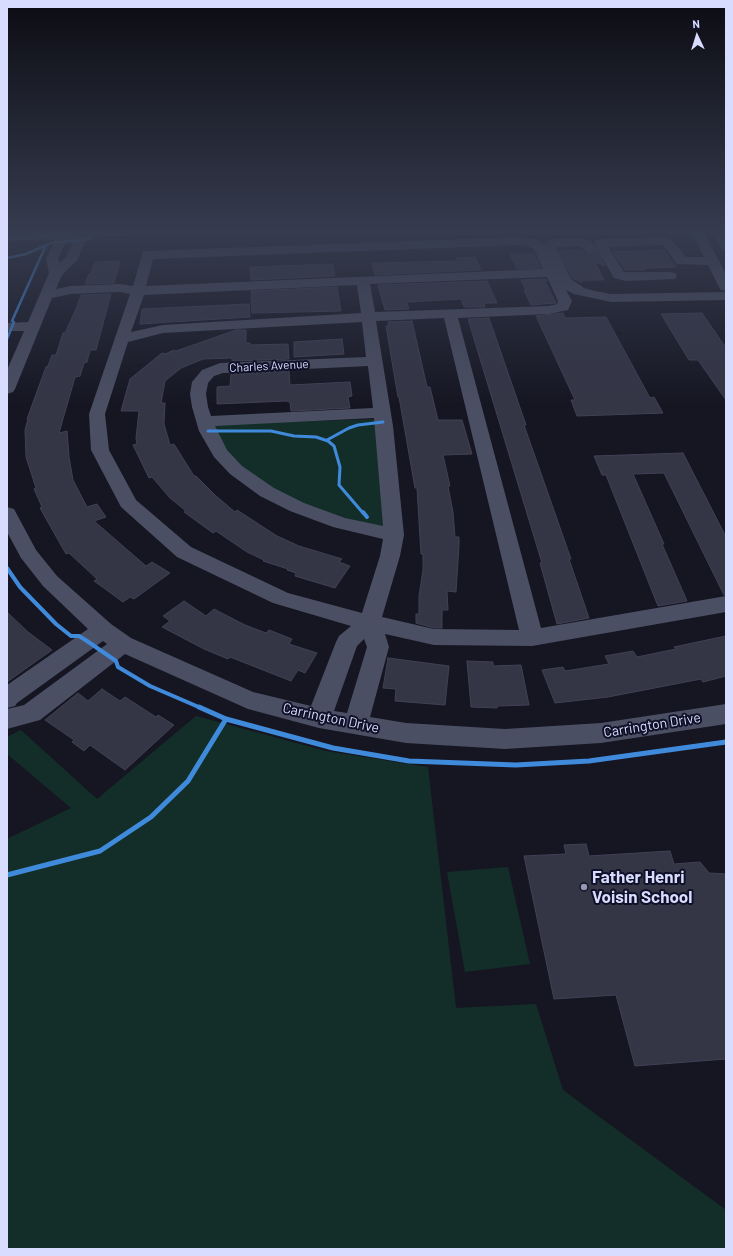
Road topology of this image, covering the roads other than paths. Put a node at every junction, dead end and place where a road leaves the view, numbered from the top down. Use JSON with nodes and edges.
{"nodes":[{"id":1,"x":49,"y":290,"type":"edge"},
{"id":2,"x":166,"y":290,"type":"edge"},
{"id":3,"x":365,"y":290,"type":"edge"},
{"id":4,"x":559,"y":290,"type":"edge"},
{"id":5,"x":577,"y":290,"type":"tunnel mouth"},
{"id":6,"x":591,"y":290,"type":"tunnel mouth"},
{"id":7,"x":630,"y":290,"type":"edge"},
{"id":8,"x":698,"y":290,"type":"edge"},
{"id":9,"x":138,"y":291,"type":"junction"},
{"id":10,"x":622,"y":291,"type":"joint"},
{"id":11,"x":47,"y":295,"type":"junction"},
{"id":12,"x":594,"y":295,"type":"junction"},
{"id":13,"x":726,"y":296,"type":"edge"},
{"id":14,"x":450,"y":314,"type":"junction"},
{"id":15,"x":369,"y":317,"type":"junction"},
{"id":16,"x":7,"y":327,"type":"edge"},
{"id":17,"x":31,"y":331,"type":"junction"},
{"id":18,"x":7,"y":337,"type":"edge"},
{"id":19,"x":121,"y":339,"type":"junction"},
{"id":20,"x":374,"y":361,"type":"junction"},
{"id":21,"x":7,"y":389,"type":"edge"},
{"id":22,"x":381,"y":413,"type":"junction"},
{"id":23,"x":204,"y":421,"type":"junction"},
{"id":24,"x":10,"y":529,"type":"edge"},
{"id":25,"x":394,"y":535,"type":"junction"},
{"id":26,"x":726,"y":604,"type":"edge"},
{"id":27,"x":370,"y":622,"type":"junction"},
{"id":28,"x":103,"y":630,"type":"junction"},
{"id":29,"x":532,"y":638,"type":"junction"},
{"id":30,"x":124,"y":644,"type":"junction"},
{"id":31,"x":7,"y":699,"type":"edge"},
{"id":32,"x":726,"y":714,"type":"edge"},
{"id":33,"x":319,"y":718,"type":"junction"},
{"id":34,"x":7,"y":719,"type":"edge"},
{"id":35,"x":356,"y":725,"type":"junction"}],
"edges":[{"from":1,"to":11,"type":"street"},
{"from":2,"to":9,"type":"street"},
{"from":3,"to":15,"type":"street"},
{"from":4,"to":14,"type":"street"},
{"from":5,"to":12,"type":"street"},
{"from":6,"to":12,"type":"street"},
{"from":7,"to":10,"type":"street"},
{"from":8,"to":13,"type":"street"},
{"from":9,"to":11,"type":"street"},
{"from":9,"to":19,"type":"street"},
{"from":10,"to":12,"type":"street"},
{"from":11,"to":17,"type":"street"},
{"from":14,"to":15,"type":"street"},
{"from":14,"to":29,"type":"street"},
{"from":15,"to":19,"type":"street"},
{"from":15,"to":20,"type":"street"},
{"from":16,"to":17,"type":"street"},
{"from":17,"to":18,"type":"street"},
{"from":17,"to":21,"type":"street"},
{"from":19,"to":27,"type":"street"},
{"from":20,"to":22,"type":"street"},
{"from":20,"to":23,"type":"street","name":"Charles Avenue"},
{"from":22,"to":23,"type":"street"},
{"from":22,"to":25,"type":"street"},
{"from":23,"to":25,"type":"street","name":"Charles Avenue"},
{"from":24,"to":28,"type":"street","name":"Carrington Drive"},
{"from":25,"to":27,"type":"street"},
{"from":26,"to":29,"type":"street"},
{"from":27,"to":29,"type":"street"},
{"from":27,"to":33,"type":"street"},
{"from":27,"to":35,"type":"street"},
{"from":28,"to":30,"type":"street","name":"Carrington Drive"},
{"from":28,"to":31,"type":"street"},
{"from":30,"to":33,"type":"street","name":"Carrington Drive"},
{"from":30,"to":34,"type":"street"},
{"from":32,"to":35,"type":"street","name":"Carrington Drive"},
{"from":33,"to":35,"type":"street","name":"Carrington Drive"}]}
